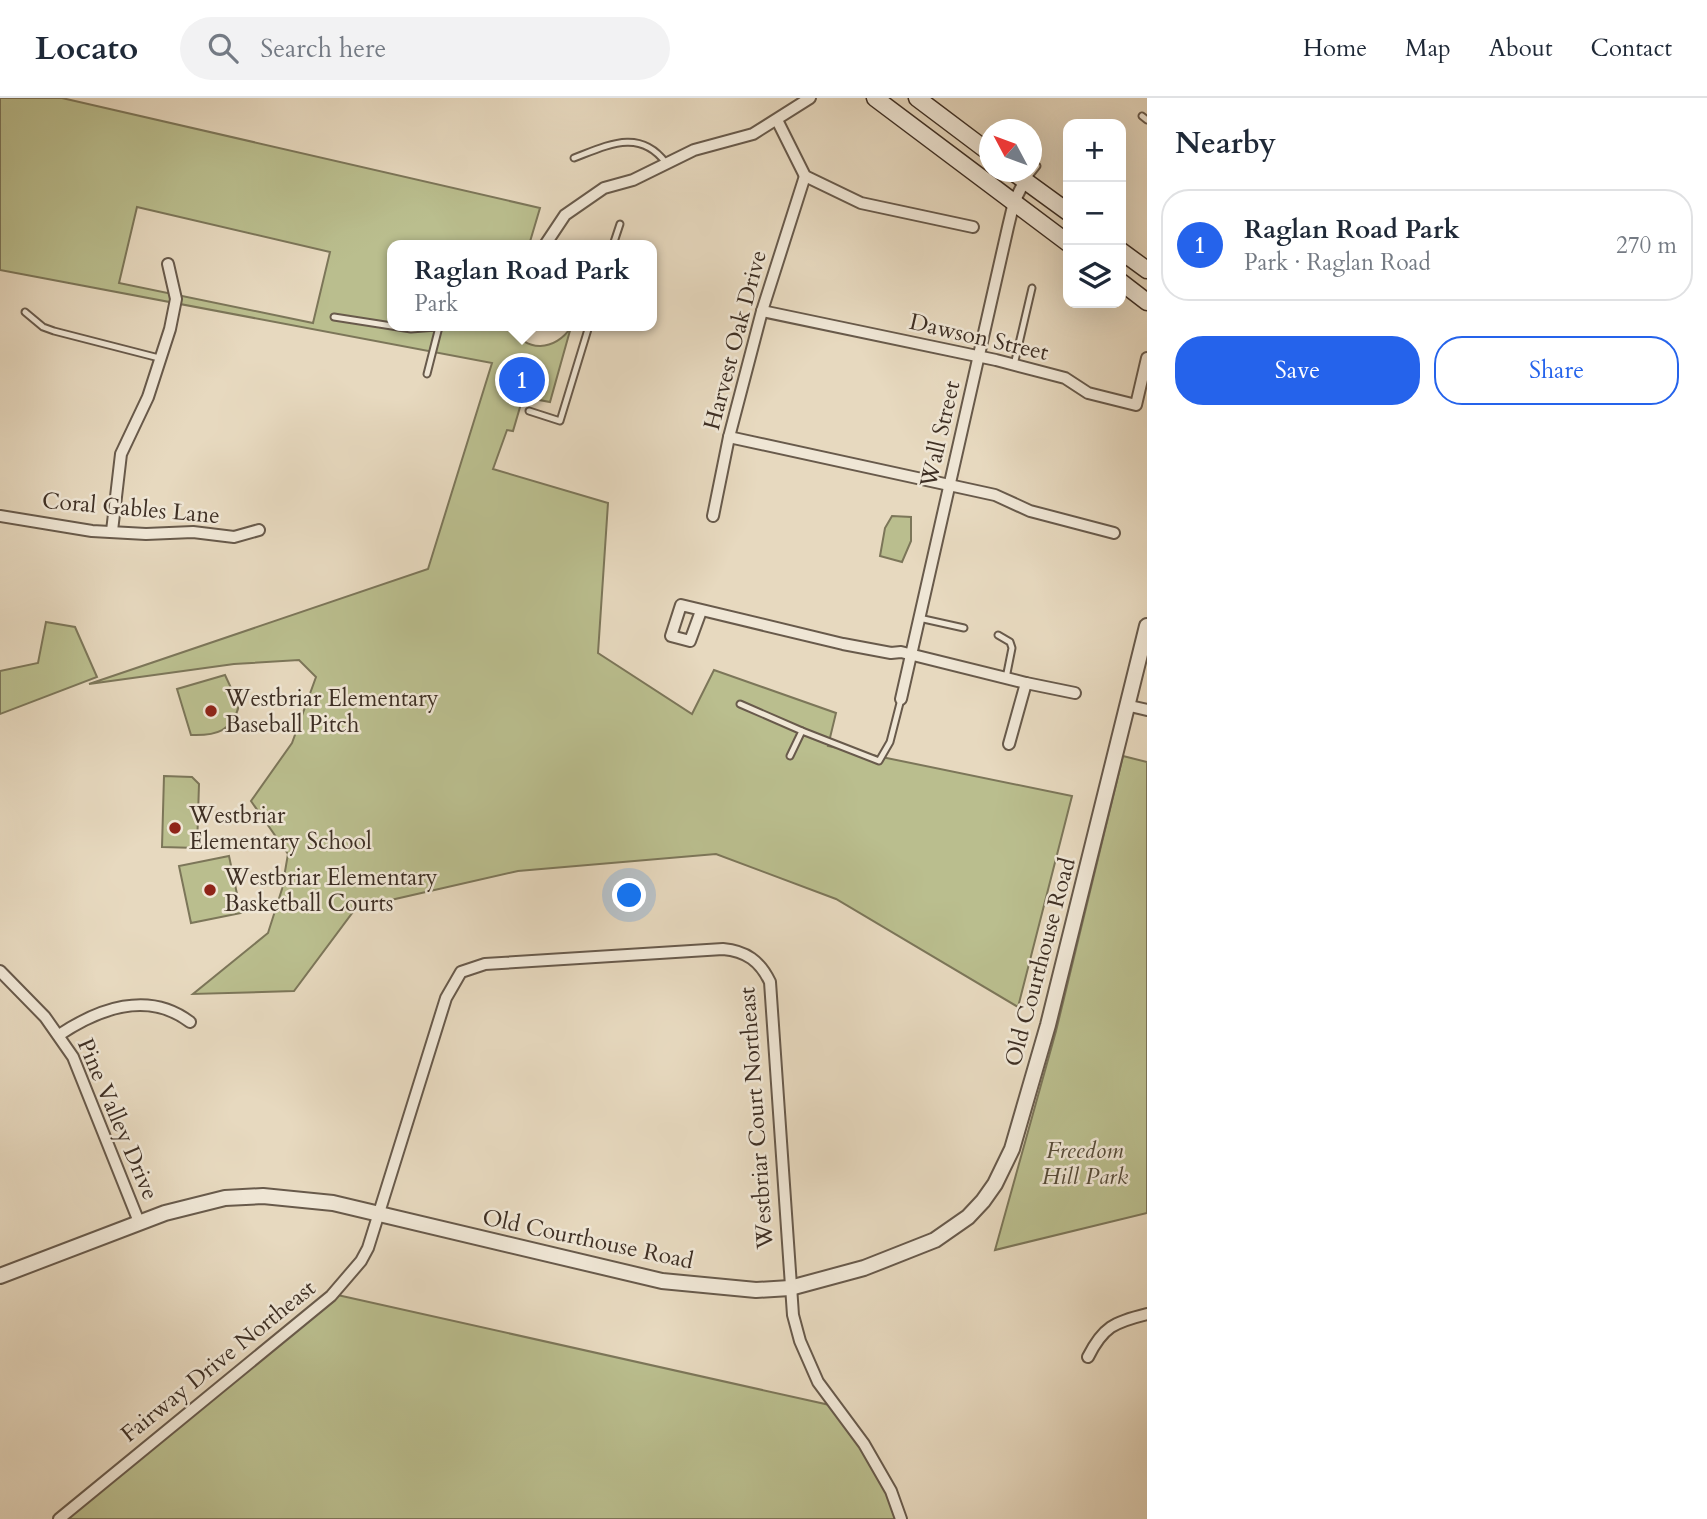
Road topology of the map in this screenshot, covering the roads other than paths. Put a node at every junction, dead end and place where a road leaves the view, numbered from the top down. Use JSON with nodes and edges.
{"nodes":[{"id":1,"x":810,"y":98,"type":"edge"},
{"id":2,"x":875,"y":98,"type":"edge"},
{"id":3,"x":917,"y":98,"type":"edge"},
{"id":4,"x":777,"y":120,"type":"junction"},
{"id":5,"x":979,"y":145,"type":"edge"},
{"id":6,"x":574,"y":158,"type":"dead end"},
{"id":7,"x":666,"y":163,"type":"junction"},
{"id":8,"x":805,"y":176,"type":"junction"},
{"id":9,"x":1018,"y":182,"type":"edge"},
{"id":10,"x":1027,"y":182,"type":"edge"},
{"id":11,"x":1014,"y":202,"type":"junction"},
{"id":12,"x":1063,"y":208,"type":"edge"},
{"id":13,"x":620,"y":224,"type":"dead end"},
{"id":14,"x":973,"y":227,"type":"dead end"},
{"id":15,"x":1063,"y":239,"type":"edge"},
{"id":16,"x":548,"y":240,"type":"edge"},
{"id":17,"x":615,"y":240,"type":"edge"},
{"id":18,"x":1126,"y":255,"type":"edge"},
{"id":19,"x":168,"y":264,"type":"dead end"},
{"id":20,"x":1147,"y":270,"type":"edge"},
{"id":21,"x":1126,"y":286,"type":"edge"},
{"id":22,"x":1032,"y":288,"type":"dead end"},
{"id":23,"x":1147,"y":302,"type":"edge"},
{"id":24,"x":762,"y":310,"type":"junction"},
{"id":25,"x":25,"y":312,"type":"dead end"},
{"id":26,"x":334,"y":317,"type":"dead end"},
{"id":27,"x":387,"y":325,"type":"edge"},
{"id":28,"x":438,"y":331,"type":"edge"},
{"id":29,"x":587,"y":331,"type":"edge"},
{"id":30,"x":979,"y":358,"type":"junction"},
{"id":31,"x":1147,"y":358,"type":"edge"},
{"id":32,"x":162,"y":359,"type":"junction"},
{"id":33,"x":1014,"y":365,"type":"junction"},
{"id":34,"x":427,"y":374,"type":"dead end"},
{"id":35,"x":529,"y":411,"type":"dead end"},
{"id":36,"x":729,"y":437,"type":"junction"},
{"id":37,"x":950,"y":486,"type":"junction"},
{"id":38,"x":0,"y":516,"type":"edge"},
{"id":39,"x":713,"y":516,"type":"dead end"},
{"id":40,"x":259,"y":530,"type":"dead end"},
{"id":41,"x":112,"y":531,"type":"junction"},
{"id":42,"x":1114,"y":533,"type":"dead end"},
{"id":43,"x":701,"y":611,"type":"junction"},
{"id":44,"x":919,"y":618,"type":"junction"},
{"id":45,"x":1147,"y":626,"type":"edge"},
{"id":46,"x":964,"y":628,"type":"dead end"},
{"id":47,"x":998,"y":635,"type":"dead end"},
{"id":48,"x":911,"y":654,"type":"junction"},
{"id":49,"x":1142,"y":668,"type":"edge"},
{"id":50,"x":1006,"y":678,"type":"junction"},
{"id":51,"x":1026,"y":683,"type":"junction"},
{"id":52,"x":1075,"y":693,"type":"dead end"},
{"id":53,"x":901,"y":699,"type":"joint"},
{"id":54,"x":740,"y":704,"type":"dead end"},
{"id":55,"x":1130,"y":706,"type":"junction"},
{"id":56,"x":1147,"y":710,"type":"edge"},
{"id":57,"x":802,"y":731,"type":"junction"},
{"id":58,"x":1009,"y":744,"type":"dead end"},
{"id":59,"x":790,"y":755,"type":"dead end"},
{"id":60,"x":0,"y":971,"type":"edge"},
{"id":61,"x":190,"y":1022,"type":"dead end"},
{"id":62,"x":59,"y":1035,"type":"junction"},
{"id":63,"x":379,"y":1215,"type":"junction"},
{"id":64,"x":139,"y":1222,"type":"junction"},
{"id":65,"x":0,"y":1276,"type":"edge"},
{"id":66,"x":790,"y":1288,"type":"junction"},
{"id":67,"x":1147,"y":1314,"type":"edge"},
{"id":68,"x":1088,"y":1357,"type":"dead end"},
{"id":69,"x":59,"y":1519,"type":"edge"},
{"id":70,"x":901,"y":1519,"type":"edge"}],
"edges":[{"from":1,"to":4,"type":"street"},
{"from":2,"to":11,"type":"main road"},
{"from":3,"to":5,"type":"main road"},
{"from":4,"to":7,"type":"street"},
{"from":4,"to":8,"type":"street"},
{"from":6,"to":7,"type":"lane"},
{"from":7,"to":16,"type":"street"},
{"from":8,"to":14,"type":"street"},
{"from":8,"to":24,"type":"street","name":"Harvest Oak Drive"},
{"from":9,"to":11,"type":"street","name":"Wall Street"},
{"from":10,"to":12,"type":"main road"},
{"from":11,"to":15,"type":"main road"},
{"from":11,"to":30,"type":"street","name":"Wall Street"},
{"from":13,"to":17,"type":"lane"},
{"from":18,"to":20,"type":"main road"},
{"from":19,"to":32,"type":"street"},
{"from":21,"to":23,"type":"main road"},
{"from":22,"to":33,"type":"lane"},
{"from":24,"to":30,"type":"street","name":"Dawson Street"},
{"from":24,"to":36,"type":"street","name":"Harvest Oak Drive"},
{"from":25,"to":32,"type":"lane"},
{"from":26,"to":27,"type":"lane"},
{"from":28,"to":34,"type":"lane"},
{"from":29,"to":35,"type":"lane"},
{"from":30,"to":33,"type":"street","name":"Dawson Street"},
{"from":30,"to":37,"type":"street","name":"Wall Street"},
{"from":31,"to":33,"type":"street","name":"Dawson Street"},
{"from":32,"to":41,"type":"street"},
{"from":36,"to":37,"type":"street"},
{"from":36,"to":39,"type":"street","name":"Harvest Oak Drive"},
{"from":37,"to":42,"type":"street"},
{"from":37,"to":44,"type":"street","name":"Wall Street"},
{"from":38,"to":41,"type":"street","name":"Coral Gables Lane"},
{"from":40,"to":41,"type":"street","name":"Coral Gables Lane"},
{"from":43,"to":43,"type":"street"},
{"from":43,"to":48,"type":"street"},
{"from":44,"to":46,"type":"lane"},
{"from":44,"to":48,"type":"street","name":"Wall Street"},
{"from":45,"to":49,"type":"street","name":"Old Courthouse Road"},
{"from":47,"to":50,"type":"lane"},
{"from":48,"to":50,"type":"street"},
{"from":48,"to":53,"type":"street","name":"Wall Street"},
{"from":49,"to":55,"type":"street","name":"Old Courthouse Road"},
{"from":50,"to":51,"type":"street"},
{"from":51,"to":52,"type":"street"},
{"from":51,"to":58,"type":"street"},
{"from":53,"to":57,"type":"lane"},
{"from":54,"to":57,"type":"lane"},
{"from":55,"to":56,"type":"street"},
{"from":55,"to":66,"type":"street","name":"Old Courthouse Road"},
{"from":57,"to":59,"type":"lane"},
{"from":60,"to":62,"type":"street","name":"Pine Valley Drive"},
{"from":61,"to":62,"type":"street"},
{"from":62,"to":64,"type":"street","name":"Pine Valley Drive"},
{"from":63,"to":64,"type":"street","name":"Old Courthouse Road"},
{"from":63,"to":66,"type":"street","name":"Old Courthouse Road"},
{"from":63,"to":66,"type":"street","name":"Westbriar Court Northeast"},
{"from":63,"to":69,"type":"street","name":"Fairway Drive Northeast"},
{"from":64,"to":65,"type":"street","name":"Old Courthouse Road"},
{"from":66,"to":70,"type":"street","name":"Westbriar Court Northeast"},
{"from":67,"to":68,"type":"street"}]}
